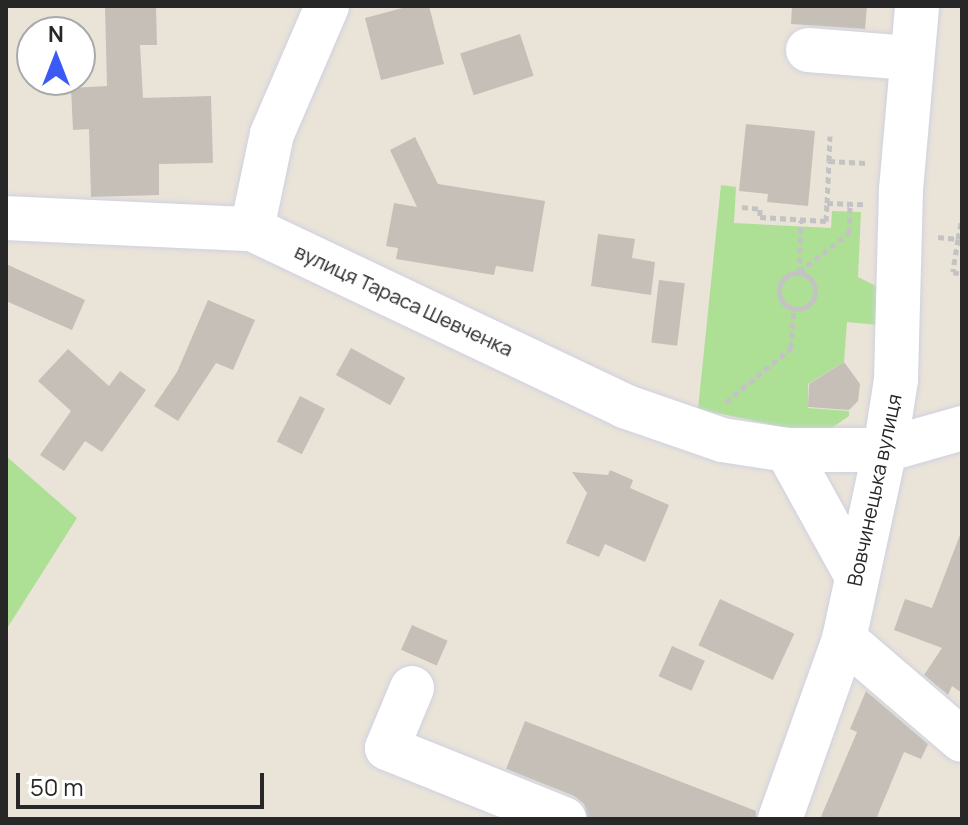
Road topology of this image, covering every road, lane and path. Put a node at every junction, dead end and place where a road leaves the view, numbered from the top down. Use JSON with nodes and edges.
{"nodes":[{"id":1,"x":327,"y":6,"type":"edge"},
{"id":2,"x":917,"y":6,"type":"edge"},
{"id":3,"x":808,"y":50,"type":"dead end"},
{"id":4,"x":910,"y":58,"type":"junction"},
{"id":5,"x":830,"y":136,"type":"dead end"},
{"id":6,"x":829,"y":161,"type":"junction"},
{"id":7,"x":902,"y":177,"type":"junction"},
{"id":8,"x":827,"y":203,"type":"junction"},
{"id":9,"x":850,"y":203,"type":"junction"},
{"id":10,"x":742,"y":207,"type":"dead end"},
{"id":11,"x":6,"y":218,"type":"edge"},
{"id":12,"x":962,"y":218,"type":"edge"},
{"id":13,"x":801,"y":220,"type":"junction"},
{"id":14,"x":252,"y":229,"type":"junction"},
{"id":15,"x":958,"y":239,"type":"dead end"},
{"id":16,"x":799,"y":273,"type":"junction"},
{"id":17,"x":794,"y":309,"type":"junction"},
{"id":18,"x":962,"y":428,"type":"edge"},
{"id":19,"x":694,"y":429,"type":"junction"},
{"id":20,"x":787,"y":450,"type":"junction"},
{"id":21,"x":885,"y":450,"type":"junction"},
{"id":22,"x":855,"y":573,"type":"junction"},
{"id":23,"x":844,"y":639,"type":"junction"},
{"id":24,"x":412,"y":688,"type":"dead end"},
{"id":25,"x":962,"y":740,"type":"edge"},
{"id":26,"x":564,"y":819,"type":"edge"},
{"id":27,"x":780,"y":819,"type":"edge"}],
"edges":[{"from":1,"to":14,"type":"street"},
{"from":2,"to":4,"type":"street","name":"Вовчинецька вулиця"},
{"from":3,"to":4,"type":"street"},
{"from":4,"to":7,"type":"street","name":"Вовчинецька вулиця"},
{"from":5,"to":6,"type":"path"},
{"from":6,"to":7,"type":"path"},
{"from":6,"to":8,"type":"path"},
{"from":7,"to":9,"type":"path"},
{"from":7,"to":21,"type":"street","name":"Вовчинецька вулиця"},
{"from":8,"to":9,"type":"path"},
{"from":8,"to":13,"type":"path"},
{"from":9,"to":16,"type":"path"},
{"from":10,"to":13,"type":"path"},
{"from":11,"to":14,"type":"street","name":"вулиця Тараса Шевченка"},
{"from":12,"to":15,"type":"path"},
{"from":13,"to":16,"type":"path"},
{"from":14,"to":19,"type":"street","name":"вулиця Тараса Шевченка"},
{"from":16,"to":17,"type":"path"},
{"from":16,"to":17,"type":"path"},
{"from":17,"to":19,"type":"path"},
{"from":18,"to":21,"type":"street","name":"вулиця Тараса Шевченка"},
{"from":19,"to":20,"type":"street","name":"вулиця Тараса Шевченка"},
{"from":20,"to":21,"type":"street","name":"вулиця Тараса Шевченка"},
{"from":20,"to":22,"type":"street"},
{"from":21,"to":22,"type":"street","name":"Вовчинецька вулиця"},
{"from":22,"to":23,"type":"street","name":"Вовчинецька вулиця"},
{"from":23,"to":25,"type":"street"},
{"from":23,"to":27,"type":"street","name":"Вовчинецька вулиця"},
{"from":24,"to":26,"type":"street"}]}
